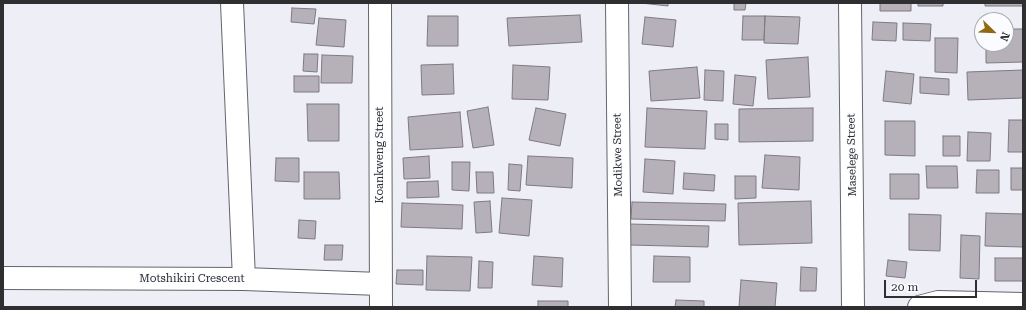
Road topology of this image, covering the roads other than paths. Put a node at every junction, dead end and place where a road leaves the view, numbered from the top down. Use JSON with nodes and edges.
{"nodes":[{"id":1,"x":232,"y":3,"type":"edge"},
{"id":2,"x":380,"y":3,"type":"edge"},
{"id":3,"x":617,"y":3,"type":"edge"},
{"id":4,"x":850,"y":3,"type":"edge"},
{"id":5,"x":3,"y":278,"type":"edge"},
{"id":6,"x":244,"y":279,"type":"junction"},
{"id":7,"x":380,"y":284,"type":"junction"},
{"id":8,"x":1023,"y":304,"type":"edge"},
{"id":9,"x":381,"y":307,"type":"edge"},
{"id":10,"x":620,"y":307,"type":"edge"},
{"id":11,"x":853,"y":307,"type":"edge"},
{"id":12,"x":919,"y":307,"type":"edge"}],
"edges":[{"from":1,"to":6,"type":"street"},
{"from":2,"to":7,"type":"street","name":"Koankweng Street"},
{"from":3,"to":10,"type":"street","name":"Modikwe Street"},
{"from":4,"to":11,"type":"street","name":"Maselege Street"},
{"from":5,"to":6,"type":"street","name":"Motshikiri Crescent"},
{"from":6,"to":7,"type":"street","name":"Motshikiri Crescent"},
{"from":7,"to":9,"type":"street","name":"Koankweng Street"},
{"from":8,"to":12,"type":"street"}]}
